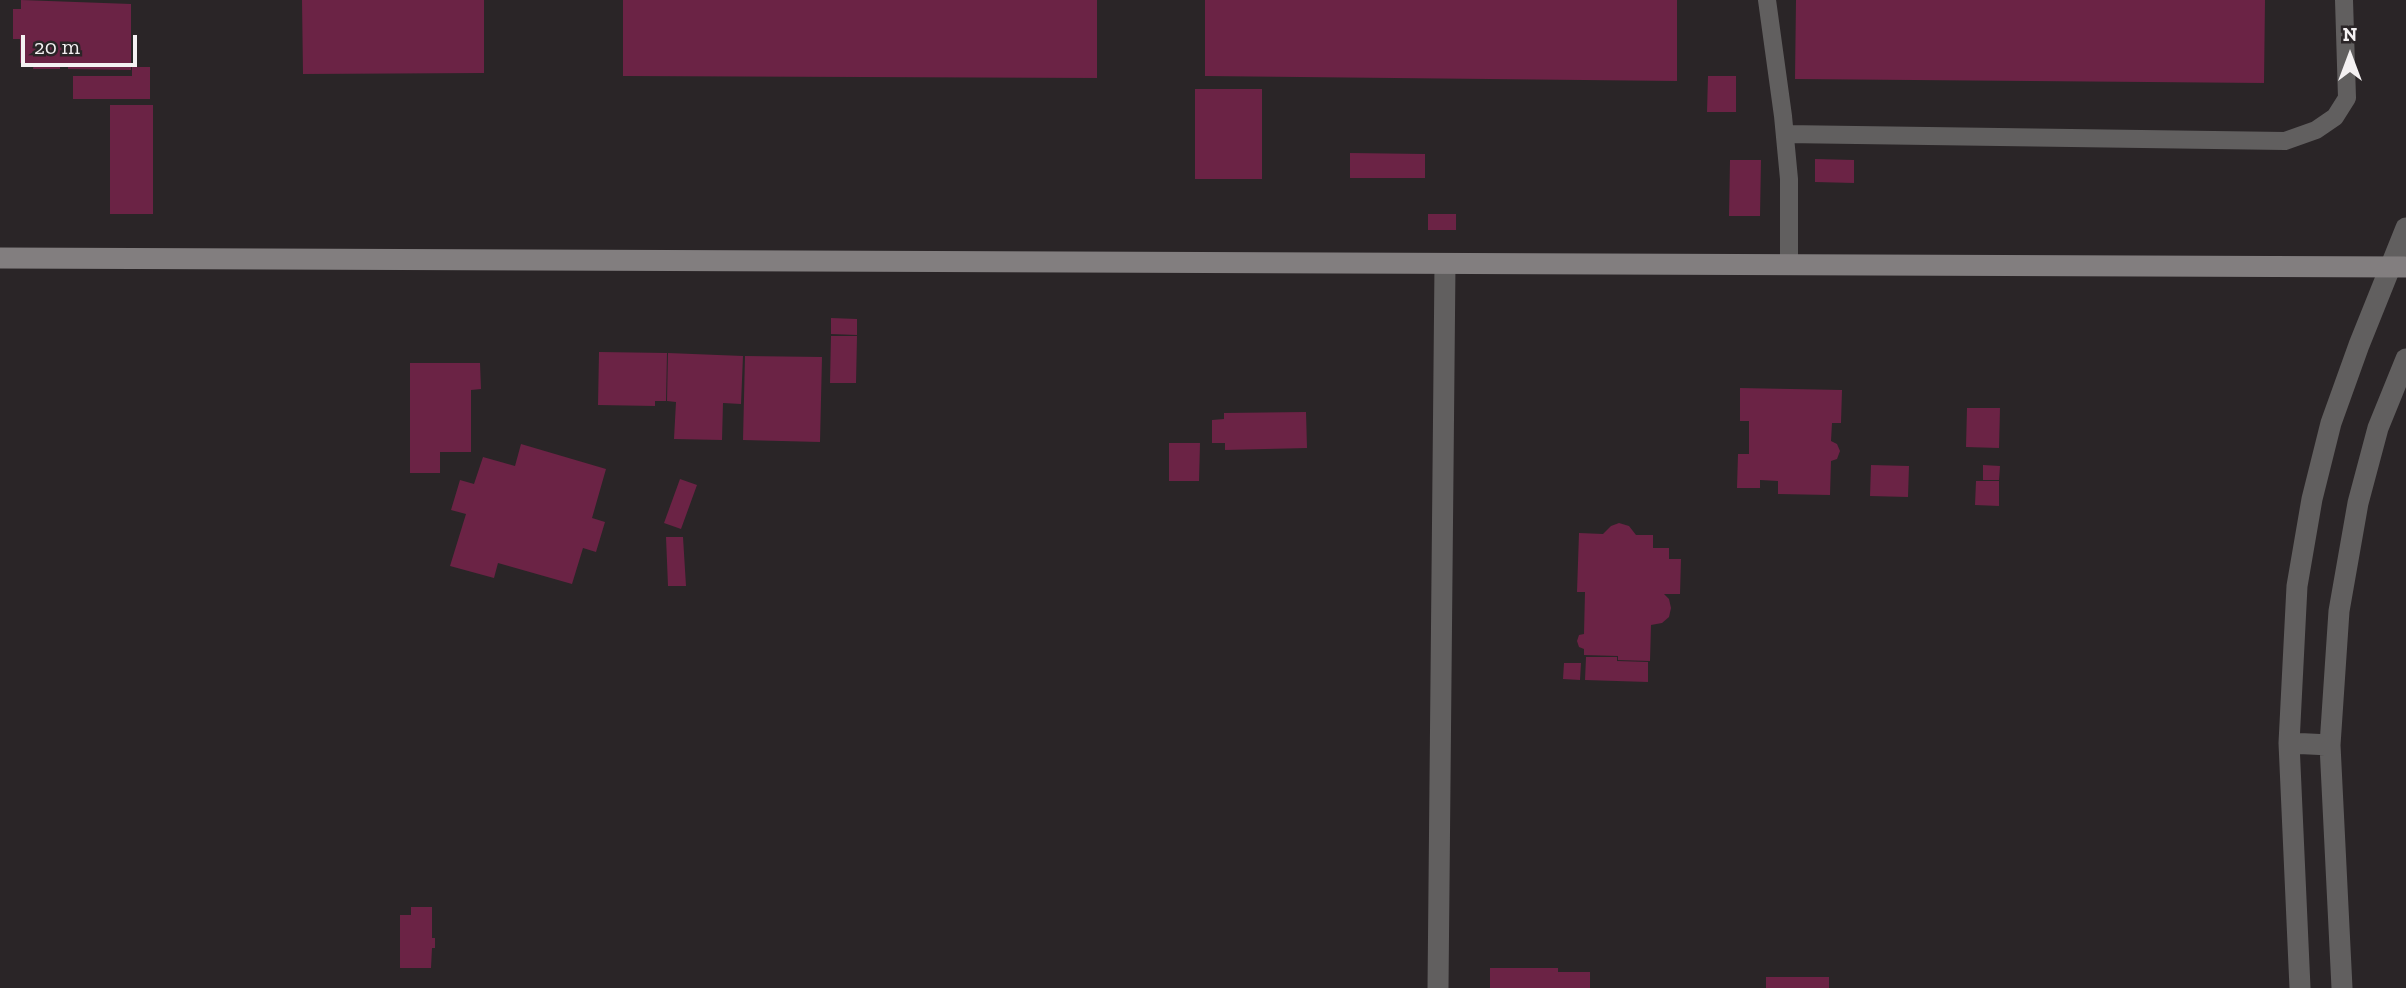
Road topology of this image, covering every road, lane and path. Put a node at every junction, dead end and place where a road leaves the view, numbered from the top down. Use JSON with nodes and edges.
{"nodes":[{"id":1,"x":1768,"y":0,"type":"edge"},
{"id":2,"x":2344,"y":0,"type":"edge"},
{"id":3,"x":1785,"y":134,"type":"junction"},
{"id":4,"x":2406,"y":228,"type":"edge"},
{"id":5,"x":0,"y":258,"type":"edge"},
{"id":6,"x":1445,"y":264,"type":"junction"},
{"id":7,"x":1789,"y":265,"type":"junction"},
{"id":8,"x":2399,"y":267,"type":"edge"},
{"id":9,"x":2406,"y":359,"type":"edge"},
{"id":10,"x":2289,"y":743,"type":"junction"},
{"id":11,"x":2330,"y":745,"type":"junction"},
{"id":12,"x":1438,"y":988,"type":"edge"},
{"id":13,"x":2300,"y":988,"type":"edge"},
{"id":14,"x":2342,"y":988,"type":"edge"}],
"edges":[{"from":1,"to":3,"type":"lane"},
{"from":2,"to":3,"type":"lane"},
{"from":3,"to":7,"type":"lane"},
{"from":4,"to":8,"type":"street"},
{"from":5,"to":6,"type":"street"},
{"from":6,"to":7,"type":"street"},
{"from":6,"to":12,"type":"street"},
{"from":7,"to":8,"type":"street"},
{"from":8,"to":10,"type":"street"},
{"from":9,"to":11,"type":"street"},
{"from":10,"to":11,"type":"street"},
{"from":10,"to":13,"type":"street"},
{"from":11,"to":14,"type":"street"}]}
